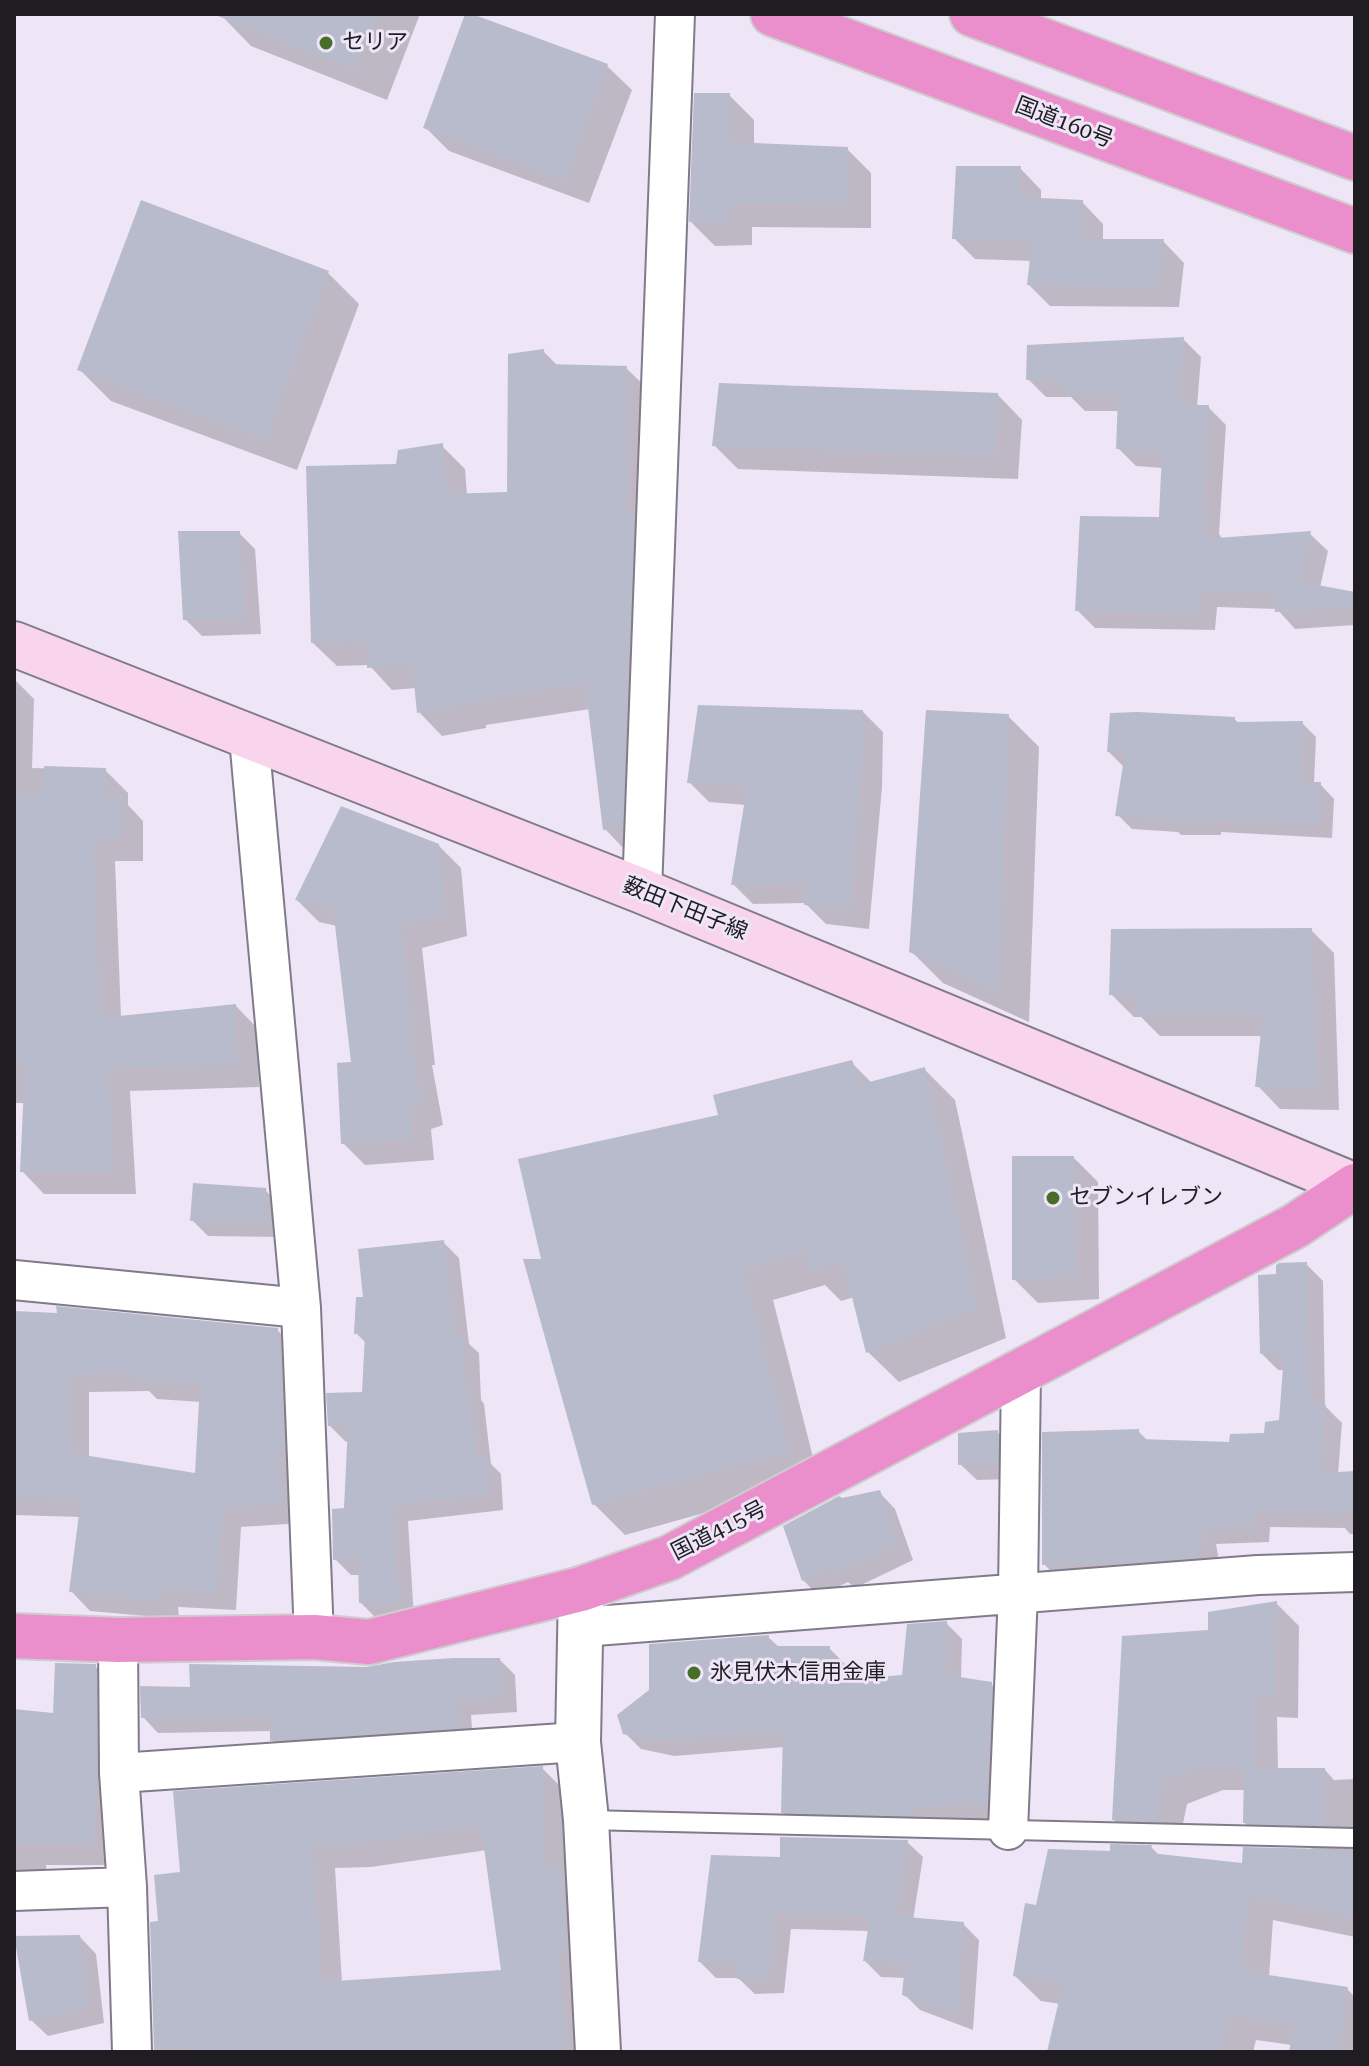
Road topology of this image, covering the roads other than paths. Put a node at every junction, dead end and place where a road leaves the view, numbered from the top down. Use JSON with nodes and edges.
{"nodes":[{"id":1,"x":675,"y":14,"type":"edge"},
{"id":2,"x":773,"y":14,"type":"edge"},
{"id":3,"x":972,"y":14,"type":"edge"},
{"id":4,"x":1355,"y":158,"type":"edge"},
{"id":5,"x":1355,"y":231,"type":"edge"},
{"id":6,"x":14,"y":644,"type":"edge"},
{"id":7,"x":249,"y":738,"type":"junction"},
{"id":8,"x":642,"y":891,"type":"junction"},
{"id":9,"x":1354,"y":1186,"type":"edge"},
{"id":10,"x":14,"y":1280,"type":"edge"},
{"id":11,"x":301,"y":1308,"type":"junction"},
{"id":12,"x":1021,"y":1372,"type":"junction"},
{"id":13,"x":1355,"y":1572,"type":"edge"},
{"id":14,"x":1018,"y":1593,"type":"junction"},
{"id":15,"x":582,"y":1608,"type":"junction"},
{"id":16,"x":14,"y":1636,"type":"edge"},
{"id":17,"x":314,"y":1637,"type":"junction"},
{"id":18,"x":118,"y":1640,"type":"junction"},
{"id":19,"x":578,"y":1742,"type":"junction"},
{"id":20,"x":119,"y":1773,"type":"junction"},
{"id":21,"x":586,"y":1820,"type":"junction"},
{"id":22,"x":1008,"y":1830,"type":"junction"},
{"id":23,"x":1355,"y":1838,"type":"edge"},
{"id":24,"x":127,"y":1887,"type":"junction"},
{"id":25,"x":14,"y":1891,"type":"edge"},
{"id":26,"x":132,"y":2052,"type":"edge"},
{"id":27,"x":598,"y":2052,"type":"edge"}],
"edges":[{"from":1,"to":8,"type":"street"},
{"from":2,"to":5,"type":"highway","name":"国道160号"},
{"from":3,"to":4,"type":"highway"},
{"from":6,"to":7,"type":"main road","name":"薮田下田子線"},
{"from":7,"to":8,"type":"main road","name":"薮田下田子線"},
{"from":7,"to":11,"type":"street"},
{"from":8,"to":9,"type":"main road","name":"薮田下田子線"},
{"from":9,"to":12,"type":"highway","name":"国道415号"},
{"from":10,"to":11,"type":"street"},
{"from":11,"to":17,"type":"street"},
{"from":12,"to":14,"type":"street"},
{"from":12,"to":15,"type":"highway","name":"国道415号"},
{"from":13,"to":14,"type":"street"},
{"from":14,"to":15,"type":"street"},
{"from":14,"to":22,"type":"street"},
{"from":15,"to":17,"type":"highway","name":"国道415号"},
{"from":15,"to":19,"type":"street"},
{"from":16,"to":18,"type":"highway","name":"国道415号"},
{"from":17,"to":18,"type":"highway","name":"国道415号"},
{"from":18,"to":20,"type":"street"},
{"from":19,"to":20,"type":"street"},
{"from":19,"to":21,"type":"street"},
{"from":20,"to":24,"type":"street"},
{"from":21,"to":22,"type":"lane"},
{"from":21,"to":27,"type":"street"},
{"from":22,"to":23,"type":"lane"},
{"from":24,"to":25,"type":"street"},
{"from":24,"to":26,"type":"street"}]}
